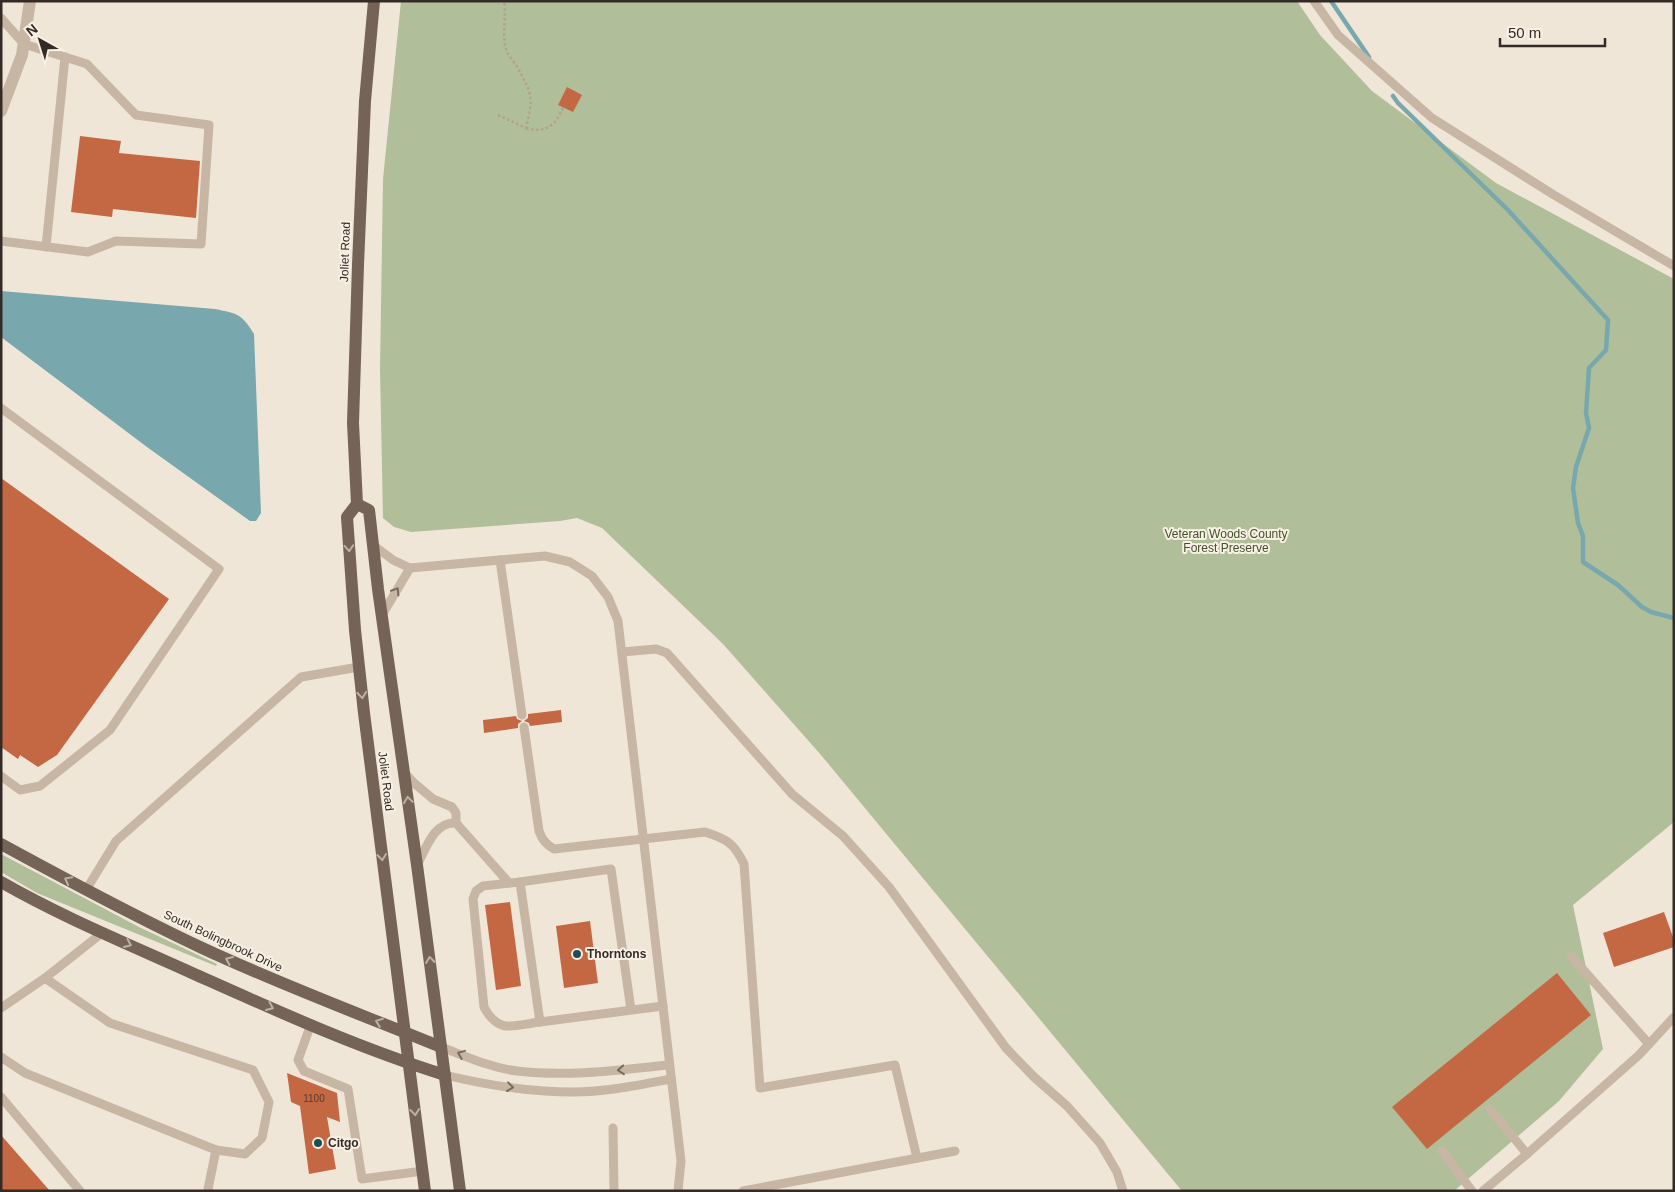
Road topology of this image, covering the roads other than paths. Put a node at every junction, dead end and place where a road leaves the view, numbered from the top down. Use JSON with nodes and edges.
{"nodes":[{"id":1,"x":30,"y":1,"type":"edge"},
{"id":2,"x":374,"y":1,"type":"edge"},
{"id":3,"x":1314,"y":1,"type":"edge"},
{"id":4,"x":1,"y":18,"type":"edge"},
{"id":5,"x":24,"y":44,"type":"junction"},
{"id":6,"x":65,"y":57,"type":"junction"},
{"id":7,"x":1,"y":111,"type":"edge"},
{"id":8,"x":1,"y":241,"type":"edge"},
{"id":9,"x":46,"y":247,"type":"junction"},
{"id":10,"x":1674,"y":266,"type":"edge"},
{"id":11,"x":1,"y":408,"type":"edge"},
{"id":12,"x":357,"y":504,"type":"junction"},
{"id":13,"x":373,"y":545,"type":"junction"},
{"id":14,"x":500,"y":560,"type":"junction"},
{"id":15,"x":410,"y":568,"type":"junction"},
{"id":16,"x":382,"y":615,"type":"junction"},
{"id":17,"x":622,"y":652,"type":"junction"},
{"id":18,"x":359,"y":667,"type":"junction"},
{"id":19,"x":522,"y":715,"type":"dead end"},
{"id":20,"x":524,"y":727,"type":"dead end"},
{"id":21,"x":404,"y":772,"type":"junction"},
{"id":22,"x":1,"y":776,"type":"edge"},
{"id":23,"x":456,"y":823,"type":"junction"},
{"id":24,"x":643,"y":840,"type":"junction"},
{"id":25,"x":1,"y":844,"type":"edge"},
{"id":26,"x":418,"y":865,"type":"junction"},
{"id":27,"x":1,"y":882,"type":"edge"},
{"id":28,"x":520,"y":882,"type":"junction"},
{"id":29,"x":509,"y":883,"type":"junction"},
{"id":30,"x":86,"y":890,"type":"junction"},
{"id":31,"x":102,"y":933,"type":"junction"},
{"id":32,"x":1571,"y":956,"type":"dead end"},
{"id":33,"x":45,"y":978,"type":"junction"},
{"id":34,"x":663,"y":1006,"type":"junction"},
{"id":35,"x":1,"y":1008,"type":"edge"},
{"id":36,"x":631,"y":1010,"type":"junction"},
{"id":37,"x":1674,"y":1017,"type":"edge"},
{"id":38,"x":540,"y":1022,"type":"junction"},
{"id":39,"x":311,"y":1024,"type":"junction"},
{"id":40,"x":404,"y":1032,"type":"junction"},
{"id":41,"x":1649,"y":1044,"type":"junction"},
{"id":42,"x":441,"y":1046,"type":"junction"},
{"id":43,"x":1,"y":1057,"type":"edge"},
{"id":44,"x":409,"y":1064,"type":"junction"},
{"id":45,"x":669,"y":1065,"type":"junction"},
{"id":46,"x":445,"y":1075,"type":"junction"},
{"id":47,"x":671,"y":1079,"type":"junction"},
{"id":48,"x":1,"y":1097,"type":"edge"},
{"id":49,"x":1490,"y":1109,"type":"dead end"},
{"id":50,"x":613,"y":1128,"type":"dead end"},
{"id":51,"x":216,"y":1150,"type":"junction"},
{"id":52,"x":955,"y":1151,"type":"dead end"},
{"id":53,"x":1442,"y":1151,"type":"dead end"},
{"id":54,"x":1527,"y":1154,"type":"junction"},
{"id":55,"x":917,"y":1158,"type":"junction"},
{"id":56,"x":423,"y":1171,"type":"junction"},
{"id":57,"x":80,"y":1191,"type":"edge"},
{"id":58,"x":209,"y":1191,"type":"edge"},
{"id":59,"x":425,"y":1191,"type":"edge"},
{"id":60,"x":460,"y":1191,"type":"edge"},
{"id":61,"x":614,"y":1191,"type":"edge"},
{"id":62,"x":678,"y":1191,"type":"edge"},
{"id":63,"x":743,"y":1191,"type":"edge"},
{"id":64,"x":1123,"y":1191,"type":"edge"},
{"id":65,"x":1472,"y":1191,"type":"edge"},
{"id":66,"x":1483,"y":1191,"type":"edge"}],
"edges":[{"from":1,"to":5,"type":"street"},
{"from":2,"to":12,"type":"main road","name":"Joliet Road"},
{"from":3,"to":10,"type":"lane"},
{"from":4,"to":5,"type":"lane"},
{"from":5,"to":6,"type":"lane"},
{"from":5,"to":7,"type":"street"},
{"from":6,"to":9,"type":"lane"},
{"from":6,"to":9,"type":"lane"},
{"from":8,"to":9,"type":"lane"},
{"from":11,"to":22,"type":"lane"},
{"from":12,"to":13,"type":"main road","name":"Joliet Road"},
{"from":12,"to":18,"type":"main road","name":"Joliet Road","one_way":true},
{"from":13,"to":15,"type":"lane"},
{"from":13,"to":16,"type":"main road","name":"Joliet Road"},
{"from":14,"to":15,"type":"lane"},
{"from":14,"to":17,"type":"lane"},
{"from":14,"to":19,"type":"lane"},
{"from":16,"to":15,"type":"lane","one_way":true},
{"from":16,"to":21,"type":"main road","name":"Joliet Road"},
{"from":17,"to":24,"type":"lane"},
{"from":17,"to":64,"type":"lane"},
{"from":18,"to":30,"type":"lane"},
{"from":18,"to":40,"type":"main road","name":"Joliet Road","one_way":true},
{"from":20,"to":24,"type":"lane"},
{"from":21,"to":23,"type":"lane"},
{"from":26,"to":21,"type":"main road","name":"Joliet Road","one_way":true},
{"from":23,"to":26,"type":"lane"},
{"from":23,"to":29,"type":"lane"},
{"from":24,"to":34,"type":"lane"},
{"from":24,"to":55,"type":"lane"},
{"from":30,"to":25,"type":"main road","name":"South Bolingbrook Drive","one_way":true},
{"from":42,"to":26,"type":"main road","name":"Joliet Road","one_way":true},
{"from":27,"to":31,"type":"main road"},
{"from":28,"to":29,"type":"lane"},
{"from":28,"to":36,"type":"lane"},
{"from":28,"to":38,"type":"lane"},
{"from":29,"to":38,"type":"lane"},
{"from":40,"to":30,"type":"main road","name":"South Bolingbrook Drive","one_way":true},
{"from":31,"to":33,"type":"lane"},
{"from":31,"to":39,"type":"main road","one_way":true},
{"from":32,"to":41,"type":"lane"},
{"from":33,"to":35,"type":"lane"},
{"from":33,"to":51,"type":"lane"},
{"from":34,"to":36,"type":"lane"},
{"from":34,"to":45,"type":"lane"},
{"from":36,"to":38,"type":"lane"},
{"from":37,"to":41,"type":"lane"},
{"from":39,"to":44,"type":"main road"},
{"from":39,"to":56,"type":"lane"},
{"from":40,"to":42,"type":"main road","name":"South Bolingbrook Drive"},
{"from":40,"to":44,"type":"main road","name":"Joliet Road"},
{"from":41,"to":54,"type":"lane"},
{"from":45,"to":42,"type":"lane","one_way":true},
{"from":42,"to":46,"type":"main road","name":"Joliet Road"},
{"from":43,"to":51,"type":"lane"},
{"from":44,"to":46,"type":"main road"},
{"from":44,"to":56,"type":"main road","name":"Joliet Road","one_way":true},
{"from":45,"to":47,"type":"lane"},
{"from":46,"to":47,"type":"lane","one_way":true},
{"from":46,"to":60,"type":"main road","name":"Joliet Road"},
{"from":47,"to":62,"type":"lane"},
{"from":48,"to":57,"type":"lane"},
{"from":49,"to":54,"type":"lane"},
{"from":50,"to":61,"type":"lane"},
{"from":51,"to":58,"type":"lane"},
{"from":52,"to":55,"type":"lane"},
{"from":53,"to":65,"type":"lane"},
{"from":54,"to":66,"type":"lane"},
{"from":55,"to":63,"type":"lane"},
{"from":56,"to":59,"type":"main road","name":"Joliet Road"}]}
